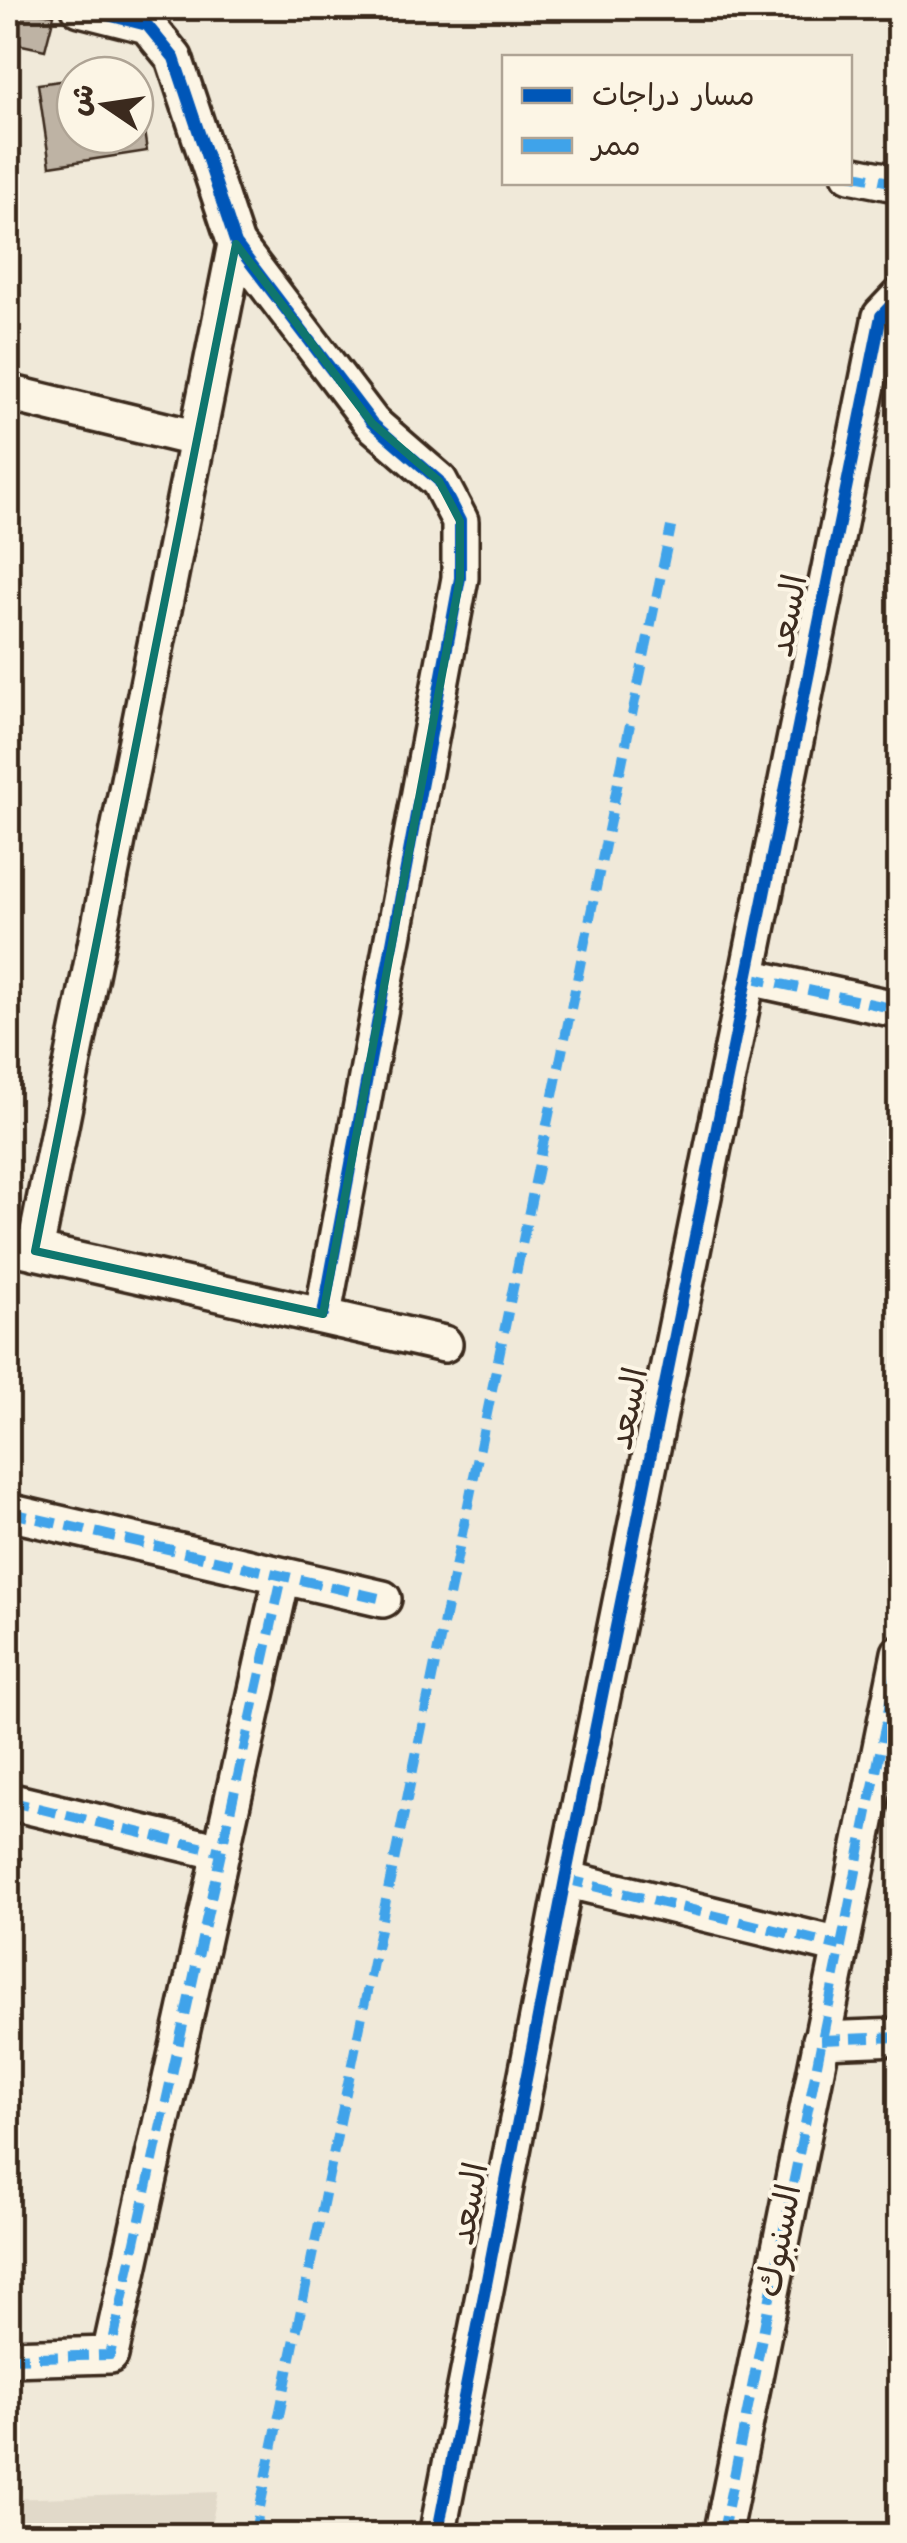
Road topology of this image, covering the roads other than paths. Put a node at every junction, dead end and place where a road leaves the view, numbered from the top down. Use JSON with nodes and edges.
{"nodes":[{"id":1,"x":80,"y":8,"type":"edge"},
{"id":2,"x":852,"y":174,"type":"edge"},
{"id":3,"x":900,"y":184,"type":"edge"},
{"id":4,"x":236,"y":244,"type":"junction"},
{"id":5,"x":896,"y":297,"type":"edge"},
{"id":6,"x":8,"y":393,"type":"edge"},
{"id":7,"x":194,"y":438,"type":"junction"},
{"id":8,"x":750,"y":977,"type":"junction"},
{"id":9,"x":900,"y":1010,"type":"edge"},
{"id":10,"x":21,"y":1248,"type":"edge"},
{"id":11,"x":324,"y":1314,"type":"junction"},
{"id":12,"x":444,"y":1344,"type":"dead end"},
{"id":13,"x":8,"y":1512,"type":"edge"},
{"id":14,"x":282,"y":1577,"type":"junction"},
{"id":15,"x":383,"y":1599,"type":"dead end"},
{"id":16,"x":900,"y":1653,"type":"edge"},
{"id":17,"x":8,"y":1801,"type":"edge"},
{"id":18,"x":221,"y":1852,"type":"junction"},
{"id":19,"x":565,"y":1879,"type":"junction"},
{"id":20,"x":840,"y":1946,"type":"junction"},
{"id":21,"x":900,"y":2037,"type":"edge"},
{"id":22,"x":822,"y":2040,"type":"junction"},
{"id":23,"x":8,"y":2358,"type":"edge"},
{"id":24,"x":438,"y":2536,"type":"edge"},
{"id":25,"x":722,"y":2536,"type":"edge"}],
"edges":[{"from":1,"to":4,"type":"street"},
{"from":2,"to":3,"type":"street"},
{"from":4,"to":7,"type":"street"},
{"from":4,"to":11,"type":"street"},
{"from":5,"to":8,"type":"street","name":"السعد"},
{"from":6,"to":7,"type":"street"},
{"from":7,"to":10,"type":"street"},
{"from":8,"to":9,"type":"street"},
{"from":8,"to":19,"type":"street","name":"السعد"},
{"from":10,"to":11,"type":"street"},
{"from":11,"to":12,"type":"street"},
{"from":13,"to":14,"type":"street"},
{"from":14,"to":15,"type":"street"},
{"from":14,"to":18,"type":"street"},
{"from":16,"to":20,"type":"street","name":"السنبوك"},
{"from":17,"to":18,"type":"street"},
{"from":18,"to":23,"type":"street"},
{"from":19,"to":20,"type":"street"},
{"from":19,"to":24,"type":"street","name":"السعد"},
{"from":20,"to":22,"type":"street","name":"السنبوك"},
{"from":21,"to":22,"type":"street"},
{"from":22,"to":25,"type":"street","name":"السنبوك"}]}
